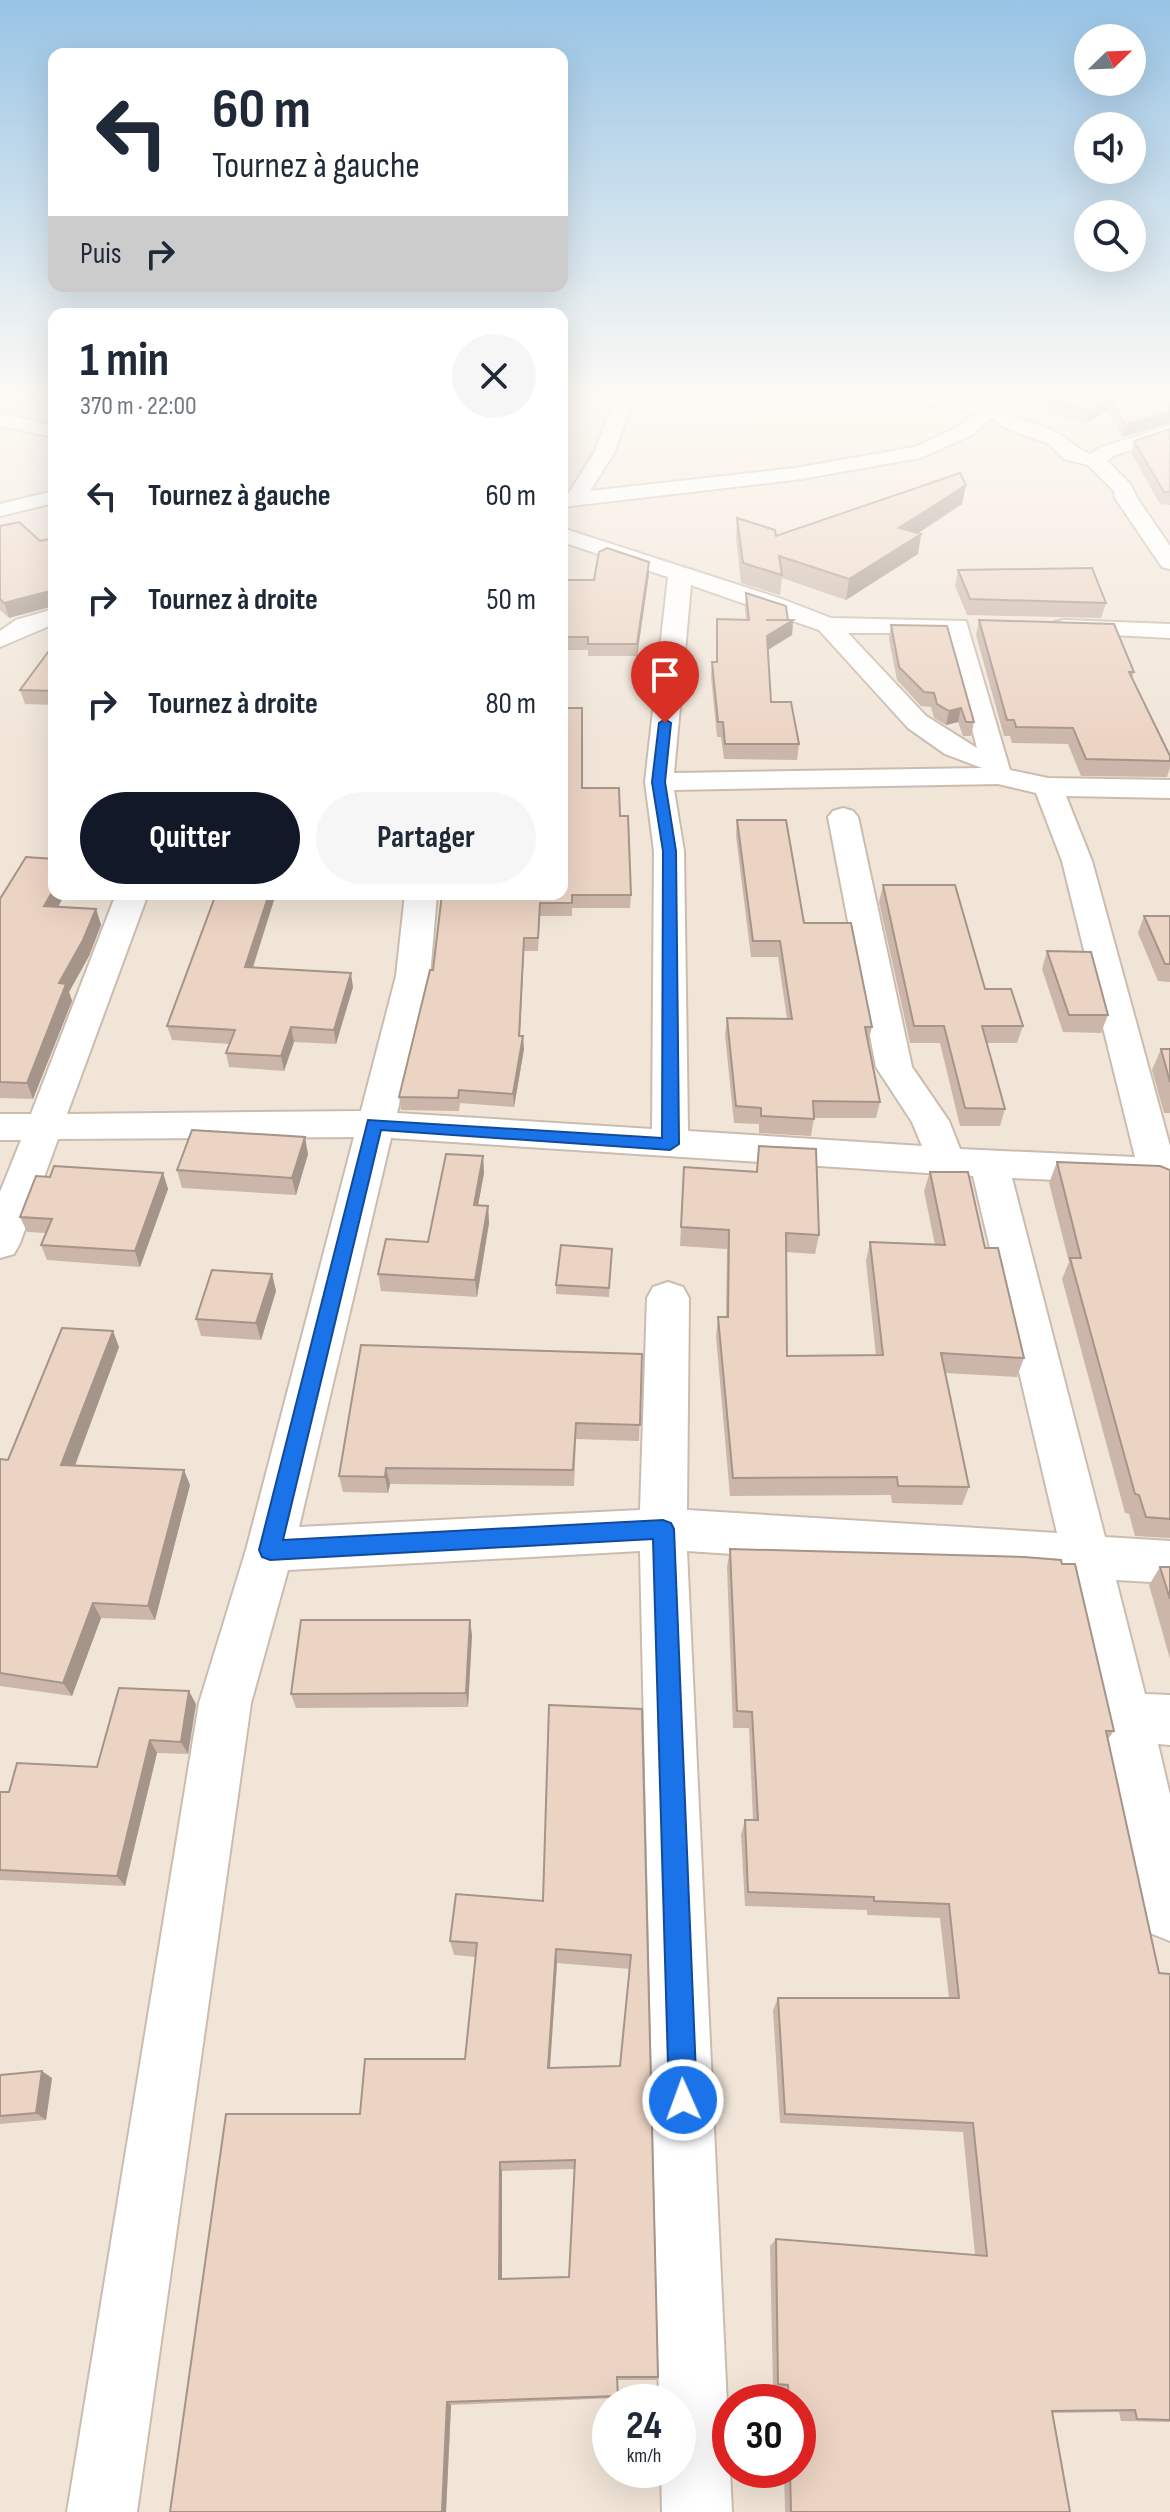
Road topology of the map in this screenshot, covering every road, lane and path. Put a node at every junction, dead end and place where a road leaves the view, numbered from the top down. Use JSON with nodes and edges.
{"nodes":[{"id":1,"x":1134,"y":509,"type":"edge"},
{"id":2,"x":568,"y":537,"type":"edge"},
{"id":3,"x":1170,"y":562,"type":"edge"},
{"id":4,"x":680,"y":575,"type":"junction"},
{"id":5,"x":48,"y":618,"type":"edge"},
{"id":6,"x":828,"y":625,"type":"junction"},
{"id":7,"x":1035,"y":626,"type":"edge"},
{"id":8,"x":1170,"y":631,"type":"edge"},
{"id":9,"x":0,"y":640,"type":"edge"},
{"id":10,"x":995,"y":768,"type":"junction"},
{"id":11,"x":659,"y":782,"type":"junction"},
{"id":12,"x":1048,"y":787,"type":"junction"},
{"id":13,"x":1170,"y":789,"type":"edge"},
{"id":14,"x":843,"y":817,"type":"dead end"},
{"id":15,"x":130,"y":900,"type":"edge"},
{"id":16,"x":420,"y":900,"type":"edge"},
{"id":17,"x":374,"y":1124,"type":"junction"},
{"id":18,"x":0,"y":1127,"type":"edge"},
{"id":19,"x":47,"y":1127,"type":"junction"},
{"id":20,"x":670,"y":1144,"type":"junction"},
{"id":21,"x":944,"y":1160,"type":"junction"},
{"id":22,"x":989,"y":1164,"type":"junction"},
{"id":23,"x":1164,"y":1174,"type":"edge"},
{"id":24,"x":0,"y":1243,"type":"edge"},
{"id":25,"x":668,"y":1298,"type":"dead end"},
{"id":26,"x":663,"y":1529,"type":"junction"},
{"id":27,"x":270,"y":1550,"type":"junction"},
{"id":28,"x":1085,"y":1559,"type":"junction"},
{"id":29,"x":1170,"y":1562,"type":"edge"},
{"id":30,"x":1148,"y":1719,"type":"edge"},
{"id":31,"x":1170,"y":1913,"type":"edge"},
{"id":32,"x":102,"y":2512,"type":"edge"},
{"id":33,"x":697,"y":2512,"type":"edge"}],
"edges":[{"from":1,"to":3,"type":"street"},
{"from":2,"to":4,"type":"street"},
{"from":4,"to":6,"type":"street"},
{"from":4,"to":11,"type":"street"},
{"from":5,"to":9,"type":"street"},
{"from":6,"to":10,"type":"street"},
{"from":6,"to":10,"type":"street"},
{"from":7,"to":8,"type":"street"},
{"from":10,"to":11,"type":"street"},
{"from":10,"to":12,"type":"street"},
{"from":11,"to":20,"type":"street"},
{"from":12,"to":13,"type":"street"},
{"from":12,"to":23,"type":"street"},
{"from":14,"to":21,"type":"street"},
{"from":15,"to":19,"type":"street"},
{"from":16,"to":17,"type":"street"},
{"from":17,"to":19,"type":"street"},
{"from":17,"to":20,"type":"street"},
{"from":17,"to":27,"type":"street"},
{"from":18,"to":19,"type":"street"},
{"from":19,"to":24,"type":"street"},
{"from":20,"to":21,"type":"street"},
{"from":21,"to":22,"type":"street"},
{"from":22,"to":23,"type":"street"},
{"from":22,"to":28,"type":"street"},
{"from":25,"to":26,"type":"street"},
{"from":26,"to":27,"type":"street"},
{"from":26,"to":28,"type":"street"},
{"from":26,"to":33,"type":"street"},
{"from":27,"to":32,"type":"street"},
{"from":28,"to":29,"type":"street"},
{"from":28,"to":30,"type":"street"},
{"from":30,"to":31,"type":"street"}]}
